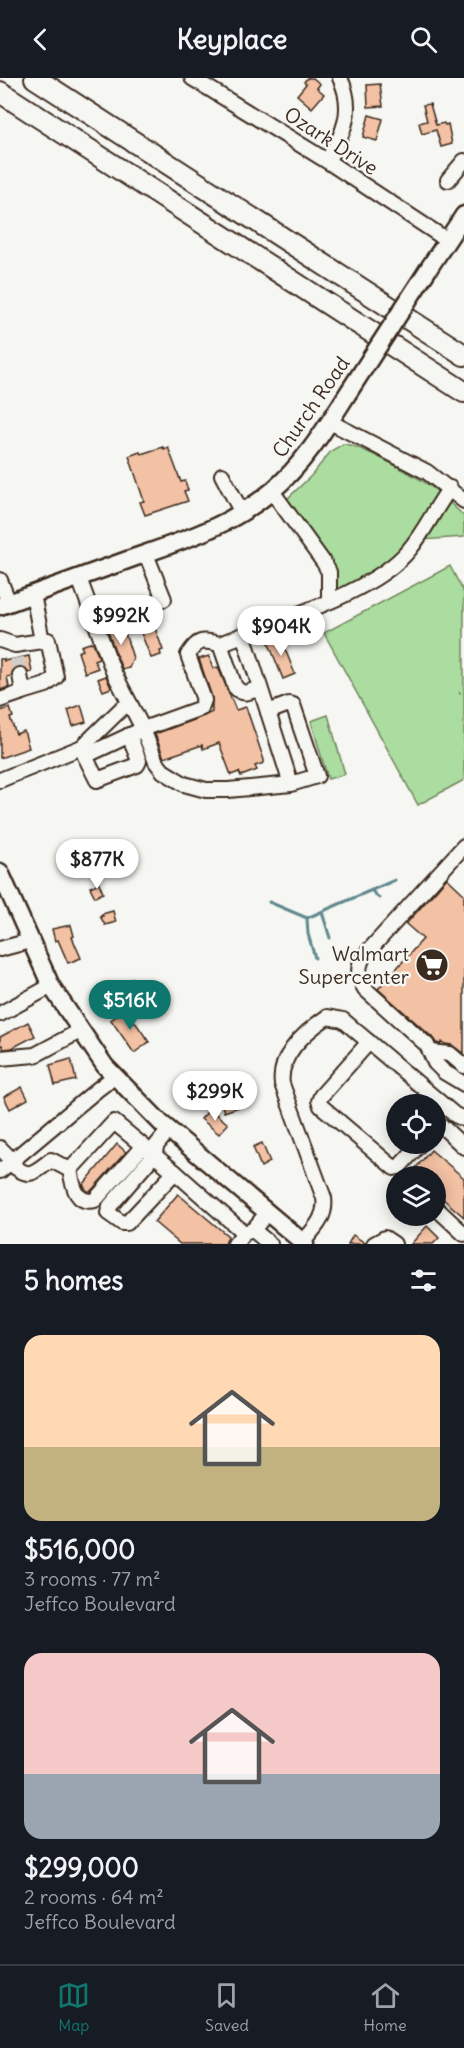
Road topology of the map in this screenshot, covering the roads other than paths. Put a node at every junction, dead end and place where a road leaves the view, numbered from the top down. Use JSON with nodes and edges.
{"nodes":[{"id":1,"x":34,"y":78,"type":"edge"},
{"id":2,"x":192,"y":78,"type":"edge"},
{"id":3,"x":340,"y":78,"type":"edge"},
{"id":4,"x":0,"y":92,"type":"edge"},
{"id":5,"x":327,"y":161,"type":"junction"},
{"id":6,"x":464,"y":161,"type":"edge"},
{"id":7,"x":448,"y":180,"type":"dead end"},
{"id":8,"x":464,"y":215,"type":"edge"},
{"id":9,"x":447,"y":240,"type":"junction"},
{"id":10,"x":464,"y":355,"type":"edge"},
{"id":11,"x":464,"y":392,"type":"edge"},
{"id":12,"x":330,"y":422,"type":"junction"},
{"id":13,"x":222,"y":476,"type":"dead end"},
{"id":14,"x":450,"y":488,"type":"junction"},
{"id":15,"x":272,"y":491,"type":"junction"},
{"id":16,"x":464,"y":501,"type":"edge"},
{"id":17,"x":242,"y":513,"type":"junction"},
{"id":18,"x":146,"y":554,"type":"junction"},
{"id":19,"x":79,"y":578,"type":"junction"},
{"id":20,"x":0,"y":580,"type":"edge"},
{"id":21,"x":33,"y":594,"type":"junction"},
{"id":22,"x":164,"y":599,"type":"dead end"},
{"id":23,"x":329,"y":601,"type":"junction"},
{"id":24,"x":4,"y":604,"type":"edge"},
{"id":25,"x":243,"y":634,"type":"junction"},
{"id":26,"x":0,"y":639,"type":"edge"},
{"id":27,"x":42,"y":641,"type":"junction"},
{"id":28,"x":220,"y":644,"type":"junction"},
{"id":29,"x":20,"y":675,"type":"tunnel mouth"},
{"id":30,"x":259,"y":688,"type":"junction"},
{"id":31,"x":23,"y":692,"type":"junction"},
{"id":32,"x":0,"y":700,"type":"edge"},
{"id":33,"x":130,"y":704,"type":"junction"},
{"id":34,"x":268,"y":712,"type":"junction"},
{"id":35,"x":144,"y":729,"type":"junction"},
{"id":36,"x":129,"y":735,"type":"junction"},
{"id":37,"x":84,"y":751,"type":"junction"},
{"id":38,"x":0,"y":780,"type":"edge"},
{"id":39,"x":291,"y":784,"type":"junction"},
{"id":40,"x":464,"y":846,"type":"edge"},
{"id":41,"x":0,"y":872,"type":"edge"},
{"id":42,"x":3,"y":890,"type":"edge"},
{"id":43,"x":30,"y":941,"type":"junction"},
{"id":44,"x":0,"y":950,"type":"edge"},
{"id":45,"x":51,"y":986,"type":"junction"},
{"id":46,"x":0,"y":1014,"type":"edge"},
{"id":47,"x":80,"y":1030,"type":"junction"},
{"id":48,"x":369,"y":1042,"type":"junction"},
{"id":49,"x":430,"y":1052,"type":"junction"},
{"id":50,"x":0,"y":1058,"type":"edge"},
{"id":51,"x":464,"y":1066,"type":"edge"},
{"id":52,"x":115,"y":1076,"type":"junction"},
{"id":53,"x":464,"y":1084,"type":"edge"},
{"id":54,"x":459,"y":1117,"type":"edge"},
{"id":55,"x":172,"y":1133,"type":"junction"},
{"id":56,"x":446,"y":1133,"type":"edge"},
{"id":57,"x":464,"y":1147,"type":"edge"},
{"id":58,"x":0,"y":1148,"type":"edge"},
{"id":59,"x":151,"y":1152,"type":"junction"},
{"id":60,"x":411,"y":1154,"type":"edge"},
{"id":61,"x":7,"y":1165,"type":"edge"},
{"id":62,"x":391,"y":1166,"type":"edge"},
{"id":63,"x":400,"y":1166,"type":"edge"},
{"id":64,"x":70,"y":1170,"type":"junction"},
{"id":65,"x":175,"y":1172,"type":"junction"},
{"id":66,"x":267,"y":1213,"type":"junction"},
{"id":67,"x":446,"y":1218,"type":"edge"},
{"id":68,"x":248,"y":1232,"type":"junction"},
{"id":69,"x":464,"y":1235,"type":"edge"},
{"id":70,"x":303,"y":1243,"type":"edge"},
{"id":71,"x":235,"y":1244,"type":"edge"},
{"id":72,"x":270,"y":1244,"type":"edge"},
{"id":73,"x":374,"y":1244,"type":"edge"},
{"id":74,"x":394,"y":1244,"type":"edge"},
{"id":75,"x":456,"y":1244,"type":"edge"}],
"edges":[{"from":1,"to":10,"type":"highway"},
{"from":2,"to":5,"type":"street","name":"Ozark Drive"},
{"from":3,"to":5,"type":"street"},
{"from":4,"to":11,"type":"highway"},
{"from":5,"to":9,"type":"street","name":"Ozark Drive"},
{"from":6,"to":7,"type":"street"},
{"from":8,"to":9,"type":"main road","name":"Church Road"},
{"from":9,"to":12,"type":"main road","name":"Church Road","bridge":true},
{"from":12,"to":14,"type":"street"},
{"from":12,"to":15,"type":"main road","name":"Church Road"},
{"from":13,"to":17,"type":"street"},
{"from":14,"to":16,"type":"street"},
{"from":14,"to":23,"type":"street"},
{"from":15,"to":17,"type":"main road","name":"Church Road"},
{"from":15,"to":23,"type":"street"},
{"from":17,"to":18,"type":"main road","name":"Church Road"},
{"from":18,"to":19,"type":"main road","name":"Church Road"},
{"from":18,"to":22,"type":"street"},
{"from":19,"to":21,"type":"main road","name":"Church Road"},
{"from":19,"to":33,"type":"street"},
{"from":20,"to":24,"type":"street"},
{"from":21,"to":24,"type":"main road","name":"Church Road"},
{"from":21,"to":27,"type":"street"},
{"from":23,"to":25,"type":"street"},
{"from":25,"to":28,"type":"street"},
{"from":25,"to":30,"type":"street"},
{"from":26,"to":27,"type":"street"},
{"from":27,"to":31,"type":"street"},
{"from":28,"to":30,"type":"street"},
{"from":28,"to":35,"type":"street"},
{"from":29,"to":31,"type":"street"},
{"from":30,"to":34,"type":"street"},
{"from":31,"to":32,"type":"street"},
{"from":33,"to":35,"type":"street"},
{"from":33,"to":37,"type":"street"},
{"from":34,"to":39,"type":"street"},
{"from":34,"to":39,"type":"street"},
{"from":35,"to":36,"type":"street"},
{"from":35,"to":39,"type":"street"},
{"from":36,"to":37,"type":"street"},
{"from":36,"to":37,"type":"street"},
{"from":37,"to":38,"type":"street"},
{"from":40,"to":49,"type":"street"},
{"from":41,"to":42,"type":"main road"},
{"from":42,"to":43,"type":"main road"},
{"from":43,"to":44,"type":"street"},
{"from":43,"to":45,"type":"main road"},
{"from":45,"to":46,"type":"street"},
{"from":45,"to":47,"type":"main road"},
{"from":47,"to":50,"type":"street"},
{"from":47,"to":52,"type":"main road"},
{"from":48,"to":54,"type":"street"},
{"from":48,"to":62,"type":"street"},
{"from":48,"to":70,"type":"street"},
{"from":49,"to":51,"type":"street"},
{"from":49,"to":53,"type":"street"},
{"from":52,"to":55,"type":"main road"},
{"from":52,"to":61,"type":"street"},
{"from":55,"to":59,"type":"street"},
{"from":55,"to":66,"type":"main road"},
{"from":56,"to":57,"type":"street"},
{"from":58,"to":61,"type":"street"},
{"from":59,"to":64,"type":"street"},
{"from":59,"to":64,"type":"street"},
{"from":59,"to":65,"type":"street"},
{"from":59,"to":65,"type":"street"},
{"from":60,"to":63,"type":"street"},
{"from":61,"to":64,"type":"street"},
{"from":65,"to":68,"type":"street"},
{"from":66,"to":68,"type":"street"},
{"from":66,"to":70,"type":"main road"},
{"from":67,"to":69,"type":"street"},
{"from":68,"to":71,"type":"street"},
{"from":68,"to":72,"type":"street"},
{"from":69,"to":75,"type":"street"},
{"from":73,"to":74,"type":"street"}]}
